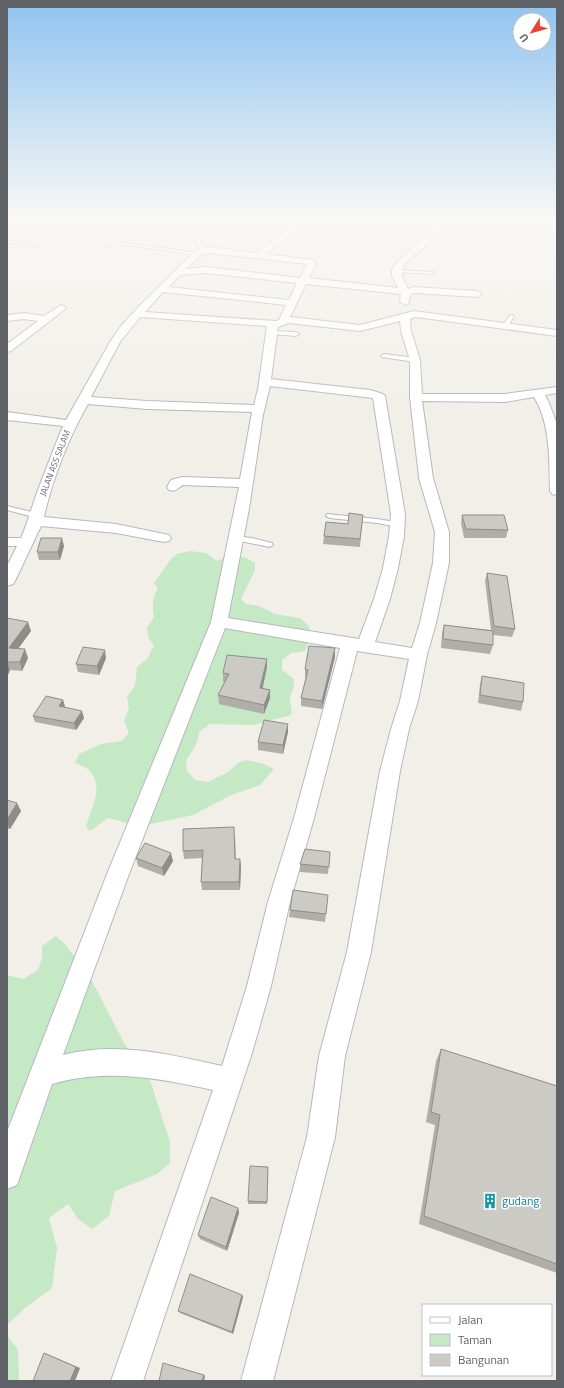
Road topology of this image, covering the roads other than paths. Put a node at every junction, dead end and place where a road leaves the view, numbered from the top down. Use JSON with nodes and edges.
{"nodes":[{"id":1,"x":302,"y":282,"type":"edge"},
{"id":2,"x":168,"y":283,"type":"edge"},
{"id":3,"x":310,"y":283,"type":"edge"},
{"id":4,"x":400,"y":283,"type":"edge"},
{"id":5,"x":161,"y":290,"type":"junction"},
{"id":6,"x":406,"y":292,"type":"junction"},
{"id":7,"x":477,"y":294,"type":"dead end"},
{"id":8,"x":292,"y":303,"type":"junction"},
{"id":9,"x":61,"y":308,"type":"dead end"},
{"id":10,"x":137,"y":314,"type":"junction"},
{"id":11,"x":409,"y":315,"type":"junction"},
{"id":12,"x":512,"y":316,"type":"dead end"},
{"id":13,"x":7,"y":318,"type":"edge"},
{"id":14,"x":46,"y":319,"type":"junction"},
{"id":15,"x":276,"y":325,"type":"junction"},
{"id":16,"x":505,"y":327,"type":"junction"},
{"id":17,"x":296,"y":334,"type":"dead end"},
{"id":18,"x":557,"y":334,"type":"edge"},
{"id":19,"x":7,"y":348,"type":"edge"},
{"id":20,"x":384,"y":356,"type":"dead end"},
{"id":21,"x":415,"y":360,"type":"junction"},
{"id":22,"x":265,"y":382,"type":"junction"},
{"id":23,"x":557,"y":390,"type":"edge"},
{"id":24,"x":537,"y":392,"type":"junction"},
{"id":25,"x":416,"y":398,"type":"junction"},
{"id":26,"x":84,"y":400,"type":"junction"},
{"id":27,"x":259,"y":409,"type":"junction"},
{"id":28,"x":7,"y":416,"type":"edge"},
{"id":29,"x":70,"y":424,"type":"junction"},
{"id":30,"x":246,"y":483,"type":"junction"},
{"id":31,"x":174,"y":487,"type":"dead end"},
{"id":32,"x":557,"y":491,"type":"edge"},
{"id":33,"x":7,"y":508,"type":"edge"},
{"id":34,"x":330,"y":516,"type":"dead end"},
{"id":35,"x":36,"y":519,"type":"junction"},
{"id":36,"x":398,"y":525,"type":"junction"},
{"id":37,"x":164,"y":538,"type":"dead end"},
{"id":38,"x":236,"y":538,"type":"junction"},
{"id":39,"x":7,"y":542,"type":"edge"},
{"id":40,"x":27,"y":542,"type":"junction"},
{"id":41,"x":269,"y":545,"type":"dead end"},
{"id":42,"x":7,"y":581,"type":"edge"},
{"id":43,"x":219,"y":622,"type":"junction"},
{"id":44,"x":358,"y":645,"type":"junction"},
{"id":45,"x":418,"y":655,"type":"junction"},
{"id":46,"x":44,"y":1072,"type":"junction"},
{"id":47,"x":229,"y":1081,"type":"junction"},
{"id":48,"x":7,"y":1175,"type":"edge"},
{"id":49,"x":127,"y":1381,"type":"edge"},
{"id":50,"x":257,"y":1381,"type":"edge"}],
"edges":[{"from":1,"to":8,"type":"street"},
{"from":2,"to":5,"type":"street"},
{"from":3,"to":6,"type":"street"},
{"from":4,"to":6,"type":"street"},
{"from":5,"to":8,"type":"street"},
{"from":5,"to":10,"type":"street"},
{"from":6,"to":7,"type":"street"},
{"from":6,"to":11,"type":"street"},
{"from":8,"to":15,"type":"street"},
{"from":9,"to":14,"type":"street"},
{"from":10,"to":15,"type":"street"},
{"from":10,"to":26,"type":"street"},
{"from":11,"to":15,"type":"street"},
{"from":11,"to":16,"type":"street"},
{"from":11,"to":21,"type":"street"},
{"from":12,"to":16,"type":"lane"},
{"from":13,"to":14,"type":"street"},
{"from":14,"to":19,"type":"street"},
{"from":15,"to":17,"type":"lane"},
{"from":15,"to":22,"type":"street"},
{"from":16,"to":18,"type":"street"},
{"from":20,"to":21,"type":"lane"},
{"from":21,"to":25,"type":"street"},
{"from":22,"to":27,"type":"street"},
{"from":22,"to":36,"type":"street"},
{"from":23,"to":24,"type":"street"},
{"from":24,"to":25,"type":"street"},
{"from":24,"to":32,"type":"street"},
{"from":25,"to":45,"type":"street"},
{"from":26,"to":27,"type":"street"},
{"from":26,"to":29,"type":"street"},
{"from":27,"to":30,"type":"street"},
{"from":28,"to":29,"type":"street","name":"JALAN ASS SALAM"},
{"from":29,"to":35,"type":"street","name":"JALAN ASS SALAM"},
{"from":30,"to":31,"type":"street"},
{"from":30,"to":38,"type":"street"},
{"from":33,"to":35,"type":"lane"},
{"from":34,"to":36,"type":"lane"},
{"from":35,"to":37,"type":"street"},
{"from":35,"to":40,"type":"street","name":"JALAN ASS SALAM"},
{"from":36,"to":44,"type":"street"},
{"from":38,"to":41,"type":"lane"},
{"from":38,"to":43,"type":"street"},
{"from":39,"to":40,"type":"street"},
{"from":40,"to":42,"type":"street","name":"JALAN ASS SALAM"},
{"from":43,"to":44,"type":"street"},
{"from":43,"to":46,"type":"street"},
{"from":44,"to":45,"type":"street"},
{"from":44,"to":47,"type":"street"},
{"from":45,"to":50,"type":"street"},
{"from":46,"to":47,"type":"street"},
{"from":46,"to":48,"type":"street"},
{"from":47,"to":49,"type":"street"}]}
